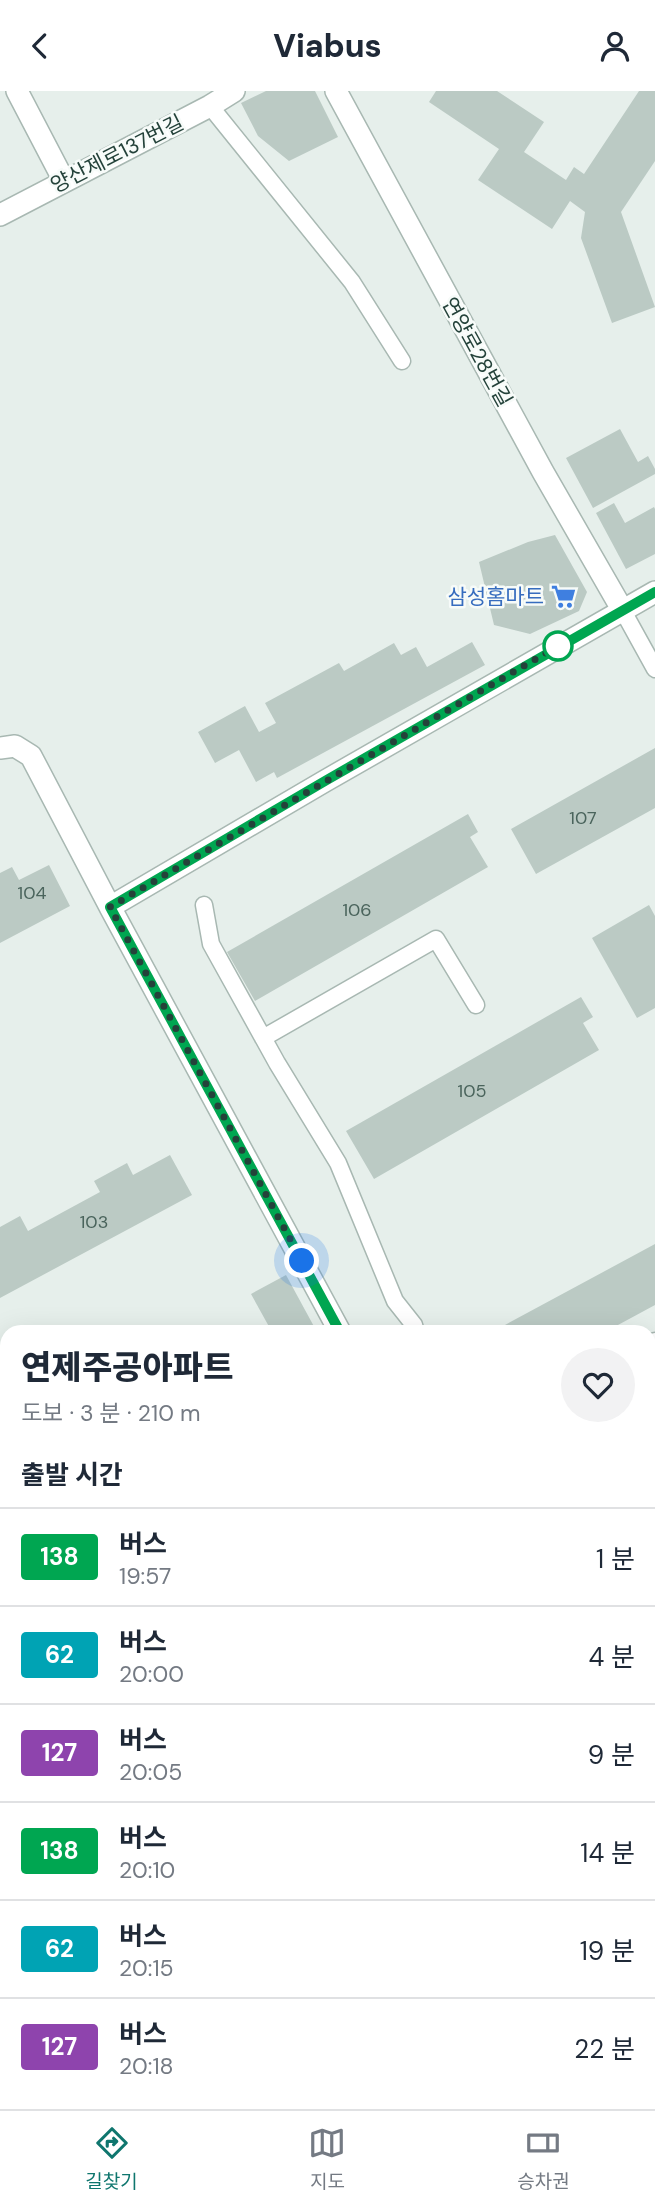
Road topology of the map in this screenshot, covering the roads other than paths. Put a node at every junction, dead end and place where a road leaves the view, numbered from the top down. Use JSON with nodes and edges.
{"nodes":[{"id":1,"x":17,"y":91,"type":"edge"},
{"id":2,"x":234,"y":91,"type":"edge"},
{"id":3,"x":336,"y":91,"type":"edge"},
{"id":4,"x":210,"y":106,"type":"junction"},
{"id":5,"x":64,"y":181,"type":"junction"},
{"id":6,"x":0,"y":215,"type":"edge"},
{"id":7,"x":402,"y":361,"type":"dead end"},
{"id":8,"x":655,"y":592,"type":"edge"},
{"id":9,"x":623,"y":611,"type":"junction"},
{"id":10,"x":655,"y":669,"type":"edge"},
{"id":11,"x":0,"y":748,"type":"edge"},
{"id":12,"x":204,"y":905,"type":"dead end"},
{"id":13,"x":110,"y":907,"type":"junction"},
{"id":14,"x":476,"y":1005,"type":"dead end"},
{"id":15,"x":263,"y":1038,"type":"junction"},
{"id":16,"x":336,"y":1325,"type":"edge"},
{"id":17,"x":414,"y":1325,"type":"edge"}],
"edges":[{"from":1,"to":5,"type":"street"},
{"from":2,"to":4,"type":"street","name":"양산제로137번길"},
{"from":3,"to":9,"type":"street","name":"연양로28번길"},
{"from":4,"to":5,"type":"street","name":"양산제로137번길"},
{"from":4,"to":7,"type":"lane"},
{"from":5,"to":6,"type":"street","name":"양산제로137번길"},
{"from":8,"to":9,"type":"street"},
{"from":9,"to":10,"type":"lane"},
{"from":9,"to":13,"type":"street"},
{"from":11,"to":13,"type":"street"},
{"from":12,"to":15,"type":"lane"},
{"from":13,"to":16,"type":"street"},
{"from":14,"to":15,"type":"lane"},
{"from":15,"to":17,"type":"lane"}]}
